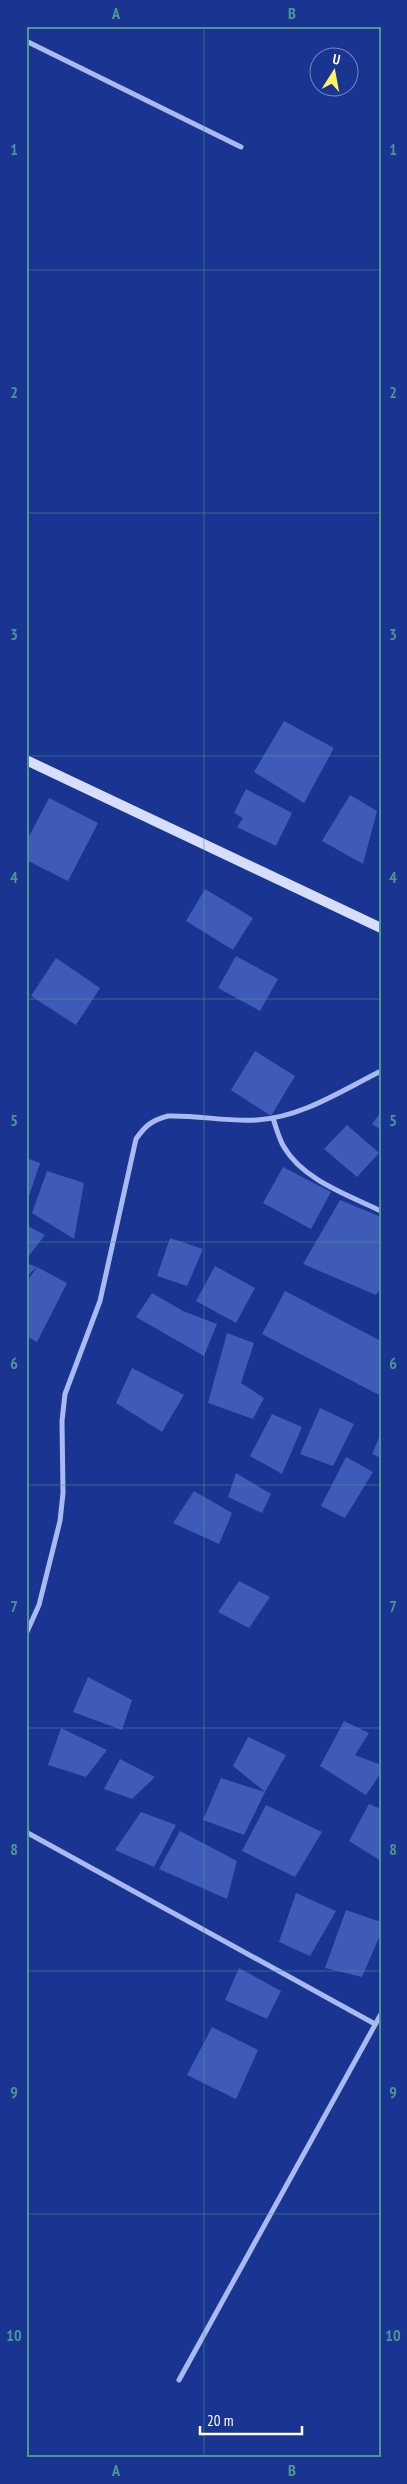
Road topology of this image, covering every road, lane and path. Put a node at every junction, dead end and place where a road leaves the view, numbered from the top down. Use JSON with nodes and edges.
{"nodes":[{"id":1,"x":26,"y":41,"type":"edge"},
{"id":2,"x":241,"y":147,"type":"dead end"},
{"id":3,"x":26,"y":760,"type":"edge"},
{"id":4,"x":381,"y":928,"type":"edge"},
{"id":5,"x":381,"y":1071,"type":"edge"},
{"id":6,"x":273,"y":1118,"type":"junction"},
{"id":7,"x":381,"y":1210,"type":"edge"},
{"id":8,"x":26,"y":1634,"type":"edge"},
{"id":9,"x":26,"y":1832,"type":"edge"},
{"id":10,"x":381,"y":2014,"type":"edge"},
{"id":11,"x":375,"y":2024,"type":"junction"},
{"id":12,"x":179,"y":2380,"type":"dead end"}],
"edges":[{"from":1,"to":2,"type":"street"},
{"from":3,"to":4,"type":"street"},
{"from":5,"to":6,"type":"street"},
{"from":6,"to":7,"type":"street"},
{"from":6,"to":8,"type":"street"},
{"from":9,"to":11,"type":"street"},
{"from":10,"to":11,"type":"street"},
{"from":11,"to":12,"type":"street"}]}
